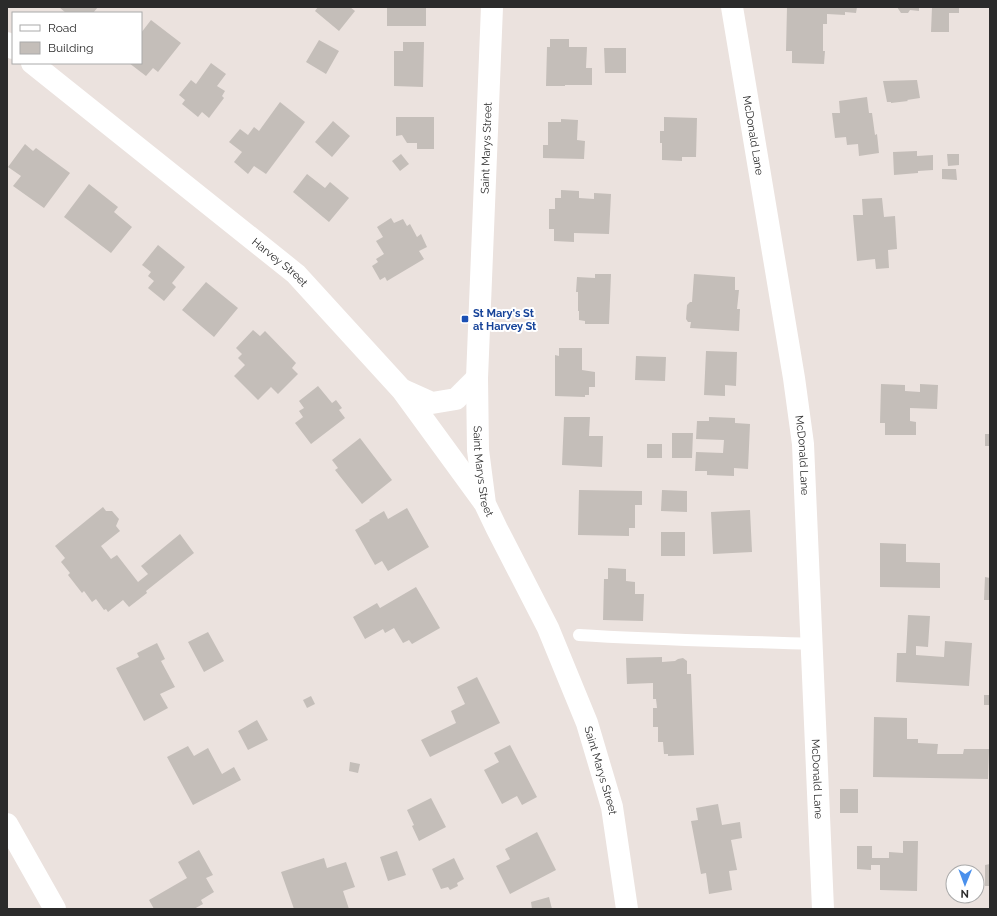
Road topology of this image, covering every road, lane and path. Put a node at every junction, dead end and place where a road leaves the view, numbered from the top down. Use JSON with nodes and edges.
{"nodes":[{"id":1,"x":492,"y":7,"type":"edge"},
{"id":2,"x":732,"y":7,"type":"edge"},
{"id":3,"x":33,"y":64,"type":"edge"},
{"id":4,"x":477,"y":378,"type":"junction"},
{"id":5,"x":402,"y":390,"type":"junction"},
{"id":6,"x":485,"y":504,"type":"junction"},
{"id":7,"x":579,"y":636,"type":"dead end"},
{"id":8,"x":812,"y":644,"type":"junction"},
{"id":9,"x":7,"y":824,"type":"edge"},
{"id":10,"x":55,"y":909,"type":"edge"},
{"id":11,"x":627,"y":909,"type":"edge"},
{"id":12,"x":823,"y":909,"type":"edge"}],
"edges":[{"from":1,"to":4,"type":"street","name":"Saint Marys Street"},
{"from":2,"to":8,"type":"street","name":"McDonald Lane"},
{"from":3,"to":5,"type":"street","name":"Harvey Street"},
{"from":4,"to":5,"type":"street"},
{"from":4,"to":6,"type":"street","name":"Saint Marys Street"},
{"from":5,"to":6,"type":"street","name":"Harvey Street"},
{"from":6,"to":11,"type":"street","name":"Saint Marys Street"},
{"from":7,"to":8,"type":"lane"},
{"from":8,"to":12,"type":"street","name":"McDonald Lane"},
{"from":9,"to":10,"type":"street"}]}
